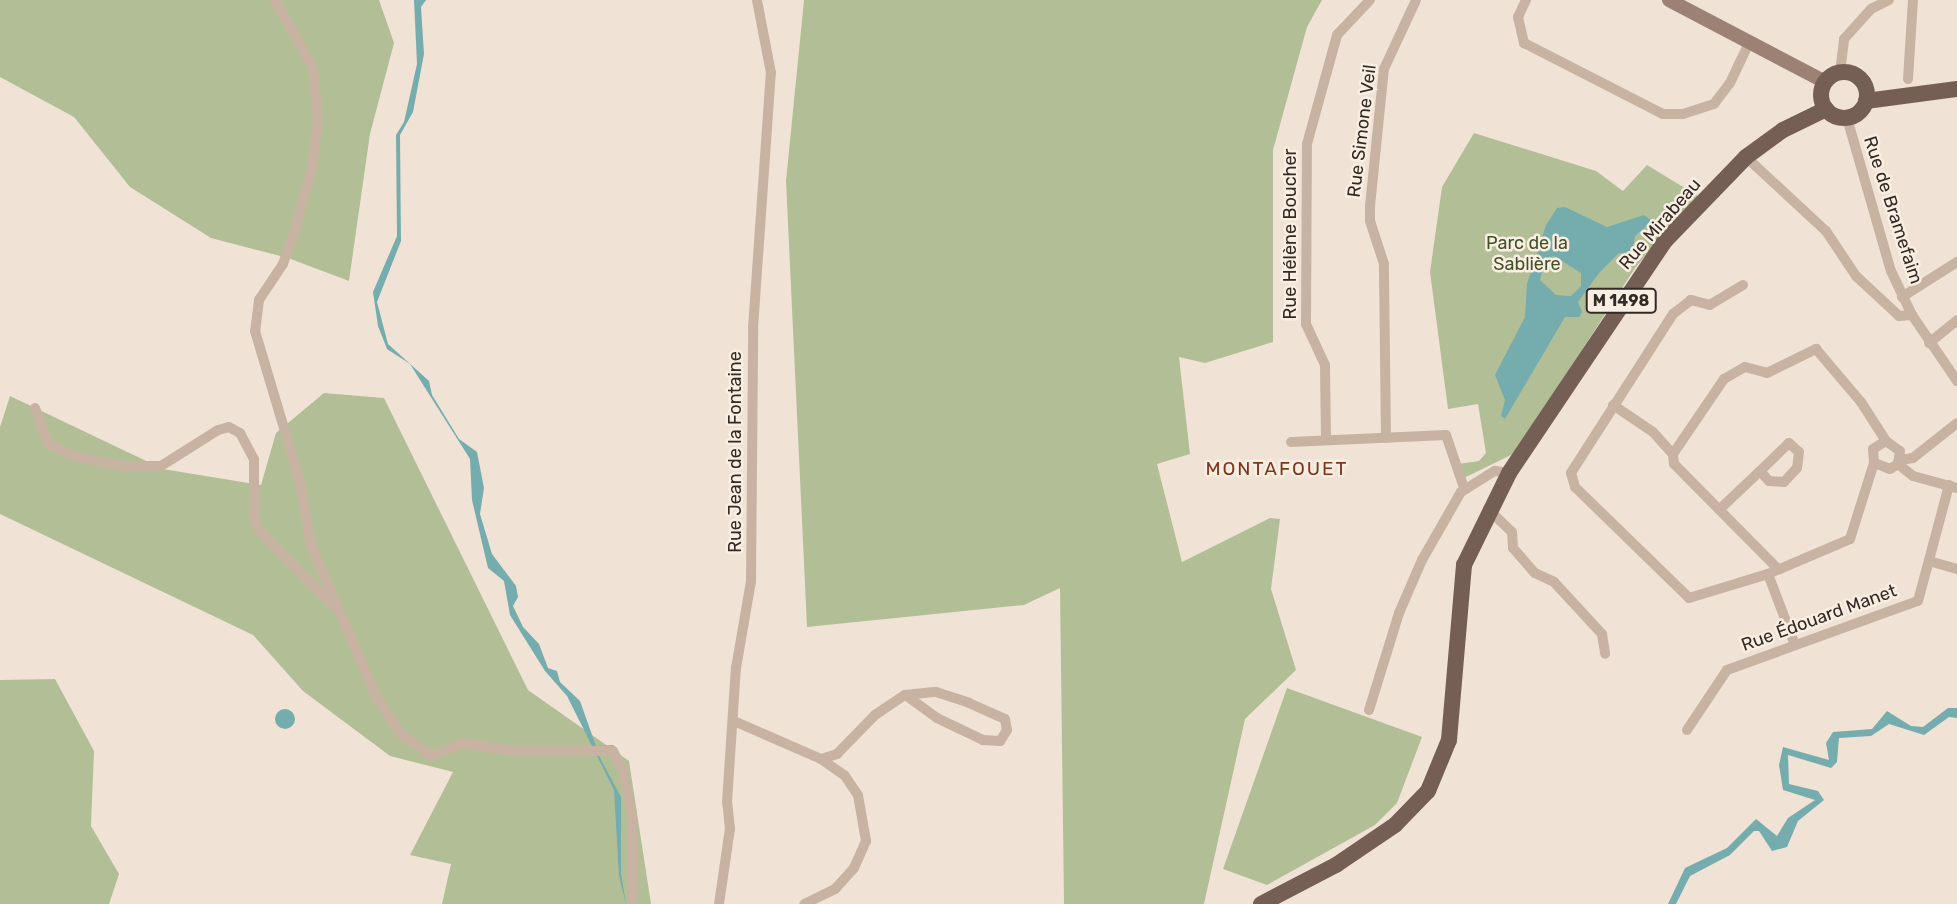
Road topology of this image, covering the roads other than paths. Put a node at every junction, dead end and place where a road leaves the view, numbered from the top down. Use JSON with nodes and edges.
{"nodes":[{"id":1,"x":275,"y":0,"type":"edge"},
{"id":2,"x":757,"y":0,"type":"edge"},
{"id":3,"x":1370,"y":0,"type":"edge"},
{"id":4,"x":1416,"y":0,"type":"edge"},
{"id":5,"x":1526,"y":0,"type":"edge"},
{"id":6,"x":1669,"y":0,"type":"edge"},
{"id":7,"x":1889,"y":0,"type":"edge"},
{"id":8,"x":1913,"y":0,"type":"edge"},
{"id":9,"x":1748,"y":45,"type":"junction"},
{"id":10,"x":1840,"y":73,"type":"junction"},
{"id":11,"x":1908,"y":79,"type":"dead end"},
{"id":12,"x":1825,"y":82,"type":"junction"},
{"id":13,"x":1957,"y":89,"type":"edge"},
{"id":14,"x":1866,"y":101,"type":"junction"},
{"id":15,"x":1825,"y":109,"type":"junction"},
{"id":16,"x":1847,"y":118,"type":"junction"},
{"id":17,"x":1750,"y":162,"type":"junction"},
{"id":18,"x":1957,"y":262,"type":"edge"},
{"id":19,"x":1743,"y":285,"type":"dead end"},
{"id":20,"x":1902,"y":297,"type":"junction"},
{"id":21,"x":1912,"y":315,"type":"junction"},
{"id":22,"x":1957,"y":320,"type":"edge"},
{"id":23,"x":1929,"y":343,"type":"junction"},
{"id":24,"x":1957,"y":381,"type":"edge"},
{"id":25,"x":1613,"y":405,"type":"junction"},
{"id":26,"x":35,"y":408,"type":"dead end"},
{"id":27,"x":1957,"y":423,"type":"edge"},
{"id":28,"x":1386,"y":438,"type":"junction"},
{"id":29,"x":1326,"y":440,"type":"junction"},
{"id":30,"x":1886,"y":441,"type":"junction"},
{"id":31,"x":1291,"y":442,"type":"dead end"},
{"id":32,"x":1674,"y":454,"type":"junction"},
{"id":33,"x":1899,"y":462,"type":"junction"},
{"id":34,"x":1874,"y":463,"type":"junction"},
{"id":35,"x":1760,"y":471,"type":"dead end"},
{"id":36,"x":1509,"y":473,"type":"junction"},
{"id":37,"x":1953,"y":486,"type":"edge"},
{"id":38,"x":1464,"y":488,"type":"junction"},
{"id":39,"x":1488,"y":509,"type":"junction"},
{"id":40,"x":1720,"y":509,"type":"junction"},
{"id":41,"x":1928,"y":561,"type":"junction"},
{"id":42,"x":1957,"y":569,"type":"edge"},
{"id":43,"x":1773,"y":571,"type":"junction"},
{"id":44,"x":338,"y":609,"type":"junction"},
{"id":45,"x":1795,"y":645,"type":"junction"},
{"id":46,"x":1605,"y":654,"type":"dead end"},
{"id":47,"x":905,"y":695,"type":"junction"},
{"id":48,"x":1369,"y":710,"type":"dead end"},
{"id":49,"x":734,"y":721,"type":"junction"},
{"id":50,"x":1687,"y":730,"type":"dead end"},
{"id":51,"x":821,"y":759,"type":"junction"},
{"id":52,"x":633,"y":904,"type":"edge"},
{"id":53,"x":719,"y":904,"type":"edge"},
{"id":54,"x":804,"y":904,"type":"edge"},
{"id":55,"x":1261,"y":904,"type":"edge"}],
"edges":[{"from":1,"to":44,"type":"street"},
{"from":2,"to":49,"type":"street","name":"Rue Jean de la Fontaine"},
{"from":3,"to":29,"type":"street","name":"Rue Hélène Boucher"},
{"from":4,"to":28,"type":"street","name":"Rue Simone Veil"},
{"from":5,"to":9,"type":"street"},
{"from":6,"to":9,"type":"street"},
{"from":7,"to":10,"type":"street"},
{"from":8,"to":11,"type":"street"},
{"from":9,"to":12,"type":"street"},
{"from":10,"to":12,"type":"main road"},
{"from":10,"to":14,"type":"main road"},
{"from":12,"to":15,"type":"main road"},
{"from":13,"to":14,"type":"main road"},
{"from":14,"to":16,"type":"main road"},
{"from":15,"to":16,"type":"main road"},
{"from":15,"to":17,"type":"main road","name":"Rue Mirabeau","number":"M 1498"},
{"from":16,"to":20,"type":"street","name":"Rue de Bramefaim"},
{"from":17,"to":21,"type":"street"},
{"from":17,"to":36,"type":"main road","name":"Rue Mirabeau","number":"M 1498"},
{"from":18,"to":20,"type":"street"},
{"from":19,"to":25,"type":"street"},
{"from":20,"to":21,"type":"street","name":"Rue de Bramefaim"},
{"from":21,"to":23,"type":"street","name":"Rue de Bramefaim"},
{"from":22,"to":23,"type":"street"},
{"from":23,"to":24,"type":"street","name":"Rue de Bramefaim"},
{"from":25,"to":32,"type":"street"},
{"from":25,"to":43,"type":"street"},
{"from":26,"to":44,"type":"street"},
{"from":27,"to":33,"type":"street"},
{"from":28,"to":29,"type":"street"},
{"from":28,"to":38,"type":"street"},
{"from":29,"to":31,"type":"street"},
{"from":30,"to":32,"type":"street"},
{"from":30,"to":33,"type":"street"},
{"from":30,"to":34,"type":"street"},
{"from":32,"to":40,"type":"street"},
{"from":33,"to":34,"type":"street"},
{"from":33,"to":37,"type":"street","name":"Rue Édouard Manet"},
{"from":34,"to":43,"type":"street"},
{"from":35,"to":40,"type":"street"},
{"from":36,"to":38,"type":"street"},
{"from":36,"to":39,"type":"main road","name":"Rue Mirabeau","number":"M 1498"},
{"from":37,"to":41,"type":"street","name":"Rue Édouard Manet"},
{"from":38,"to":48,"type":"street"},
{"from":39,"to":46,"type":"street"},
{"from":39,"to":55,"type":"main road","name":"Rue Mirabeau","number":"M 1498"},
{"from":40,"to":43,"type":"street"},
{"from":41,"to":42,"type":"street"},
{"from":41,"to":45,"type":"street","name":"Rue Édouard Manet"},
{"from":43,"to":45,"type":"street"},
{"from":44,"to":52,"type":"street"},
{"from":45,"to":50,"type":"street","name":"Rue Édouard Manet"},
{"from":47,"to":47,"type":"street"},
{"from":47,"to":51,"type":"street"},
{"from":49,"to":51,"type":"street"},
{"from":49,"to":53,"type":"street","name":"Rue Jean de la Fontaine"},
{"from":51,"to":54,"type":"street"}]}
